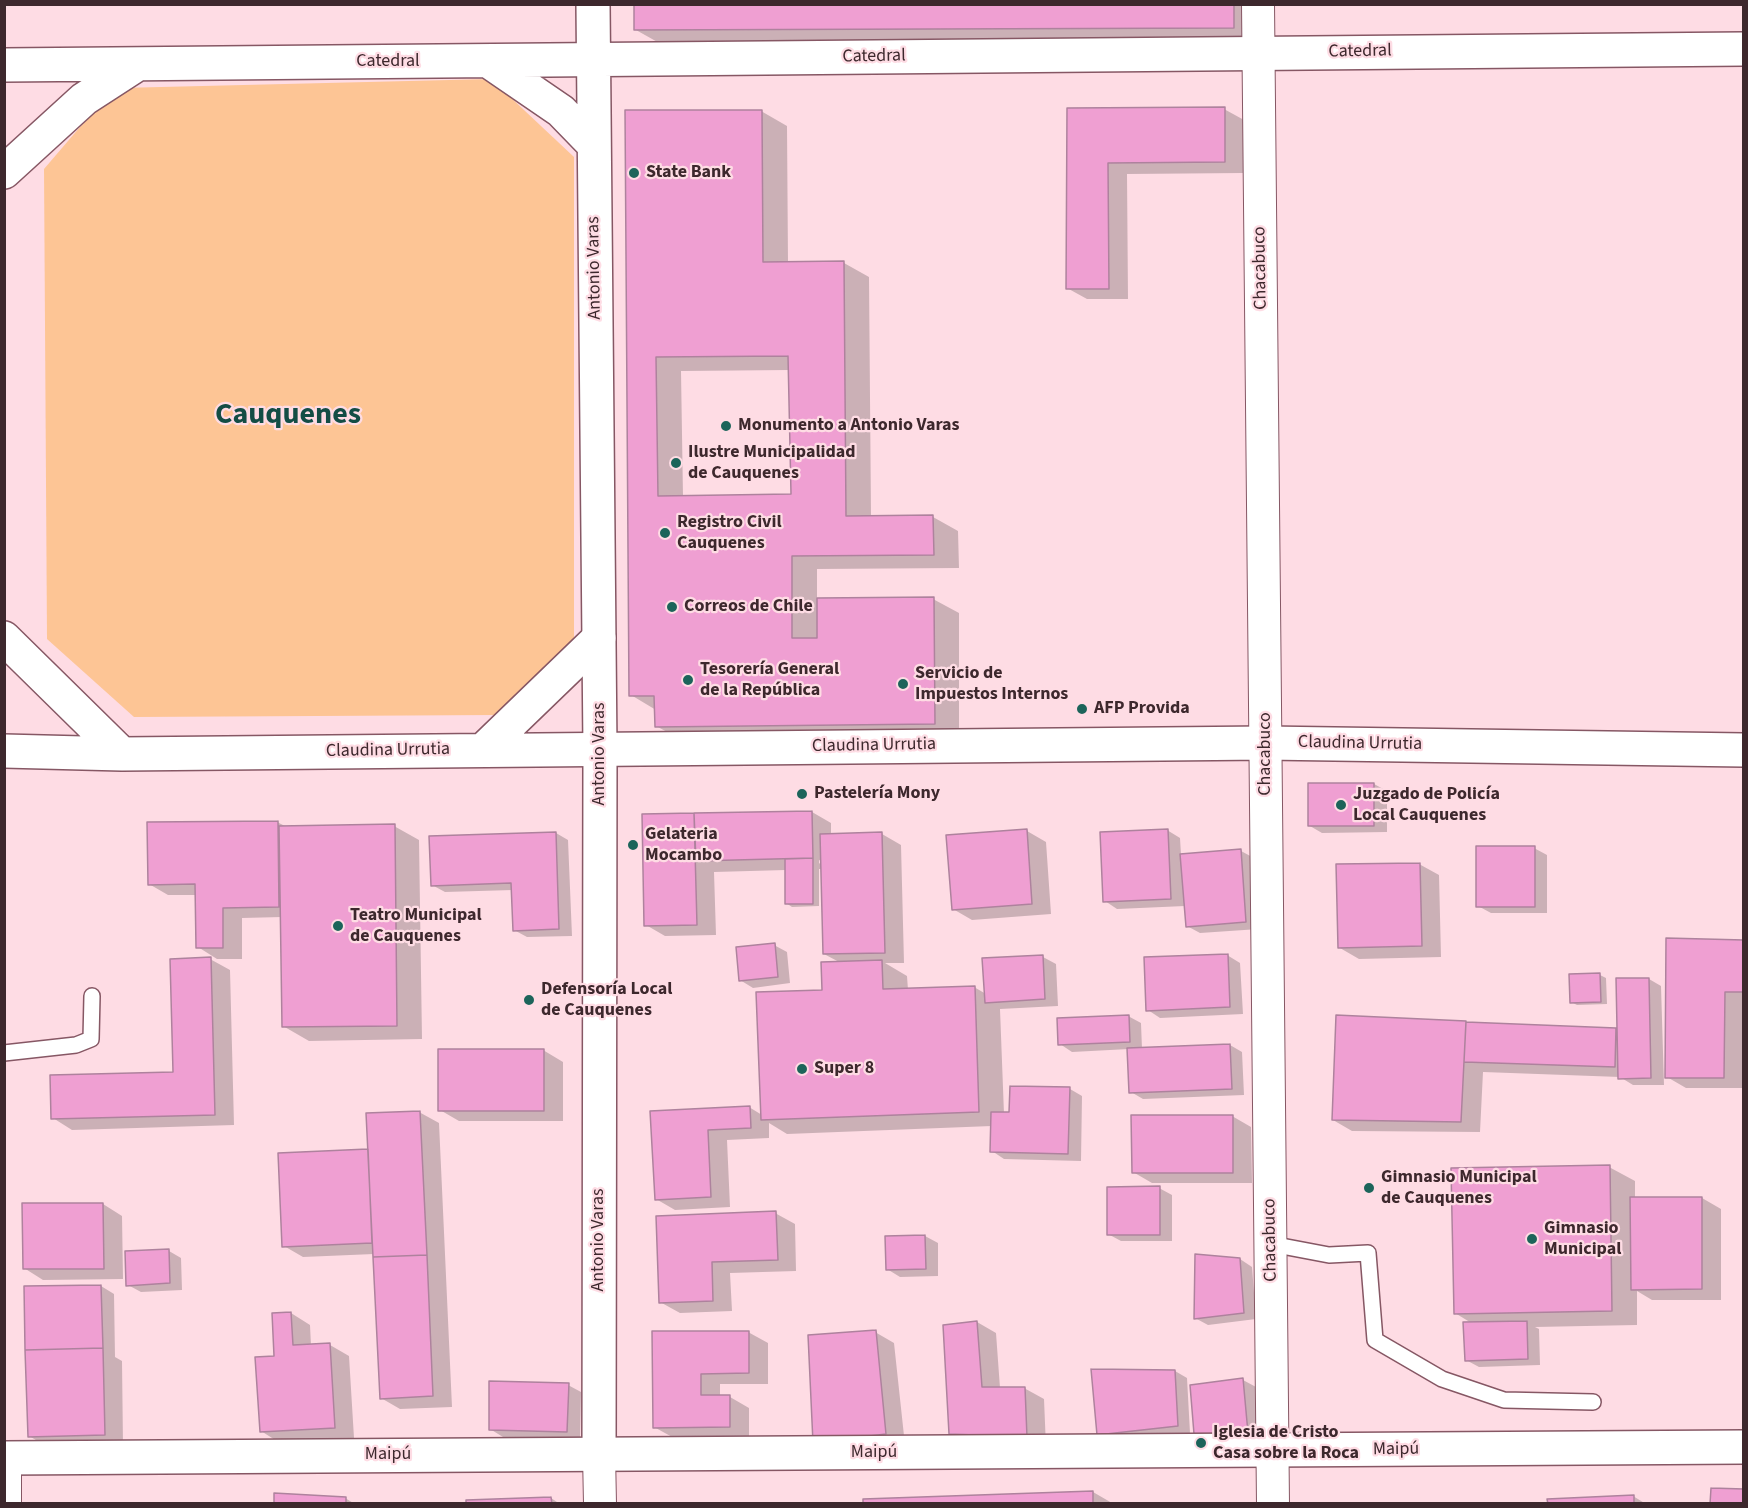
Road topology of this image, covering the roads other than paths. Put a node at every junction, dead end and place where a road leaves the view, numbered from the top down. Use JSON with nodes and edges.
{"nodes":[{"id":1,"x":593,"y":4,"type":"edge"},
{"id":2,"x":1258,"y":4,"type":"edge"},
{"id":3,"x":1743,"y":49,"type":"edge"},
{"id":4,"x":1258,"y":53,"type":"junction"},
{"id":5,"x":594,"y":60,"type":"junction"},
{"id":6,"x":488,"y":61,"type":"junction"},
{"id":7,"x":138,"y":64,"type":"junction"},
{"id":8,"x":4,"y":65,"type":"edge"},
{"id":9,"x":594,"y":145,"type":"junction"},
{"id":10,"x":4,"y":172,"type":"edge"},
{"id":11,"x":4,"y":638,"type":"edge"},
{"id":12,"x":599,"y":638,"type":"junction"},
{"id":13,"x":1266,"y":743,"type":"junction"},
{"id":14,"x":600,"y":749,"type":"junction"},
{"id":15,"x":483,"y":750,"type":"junction"},
{"id":16,"x":1743,"y":750,"type":"edge"},
{"id":17,"x":4,"y":751,"type":"edge"},
{"id":18,"x":122,"y":754,"type":"junction"},
{"id":19,"x":92,"y":996,"type":"dead end"},
{"id":20,"x":4,"y":1053,"type":"edge"},
{"id":21,"x":1271,"y":1244,"type":"junction"},
{"id":22,"x":1593,"y":1401,"type":"dead end"},
{"id":23,"x":1743,"y":1447,"type":"edge"},
{"id":24,"x":4,"y":1449,"type":"edge"},
{"id":25,"x":1272,"y":1451,"type":"junction"},
{"id":26,"x":599,"y":1454,"type":"junction"},
{"id":27,"x":5,"y":1458,"type":"edge"},
{"id":28,"x":5,"y":1503,"type":"edge"},
{"id":29,"x":600,"y":1503,"type":"edge"},
{"id":30,"x":1273,"y":1503,"type":"edge"}],
"edges":[{"from":1,"to":5,"type":"main road","name":"Antonio Varas"},
{"from":2,"to":4,"type":"street","name":"Chacabuco"},
{"from":3,"to":4,"type":"main road","name":"Catedral"},
{"from":4,"to":5,"type":"main road","name":"Catedral"},
{"from":4,"to":13,"type":"street","name":"Chacabuco"},
{"from":5,"to":6,"type":"main road","name":"Catedral"},
{"from":5,"to":9,"type":"main road","name":"Antonio Varas"},
{"from":6,"to":7,"type":"main road","name":"Catedral"},
{"from":6,"to":9,"type":"main road"},
{"from":7,"to":8,"type":"main road","name":"Catedral"},
{"from":7,"to":10,"type":"main road"},
{"from":9,"to":12,"type":"main road","name":"Antonio Varas"},
{"from":11,"to":18,"type":"main road"},
{"from":12,"to":14,"type":"main road","name":"Antonio Varas"},
{"from":12,"to":15,"type":"main road"},
{"from":13,"to":14,"type":"main road","name":"Claudina Urrutia"},
{"from":13,"to":16,"type":"main road","name":"Claudina Urrutia"},
{"from":13,"to":21,"type":"street","name":"Chacabuco"},
{"from":14,"to":15,"type":"main road","name":"Claudina Urrutia"},
{"from":14,"to":26,"type":"main road","name":"Antonio Varas"},
{"from":15,"to":18,"type":"main road","name":"Claudina Urrutia"},
{"from":17,"to":18,"type":"main road","name":"Claudina Urrutia"},
{"from":19,"to":20,"type":"lane"},
{"from":21,"to":22,"type":"lane"},
{"from":21,"to":25,"type":"street","name":"Chacabuco"},
{"from":23,"to":25,"type":"main road","name":"Maipú"},
{"from":24,"to":27,"type":"main road"},
{"from":25,"to":26,"type":"main road","name":"Maipú"},
{"from":25,"to":30,"type":"street","name":"Chacabuco"},
{"from":26,"to":27,"type":"main road","name":"Maipú"},
{"from":26,"to":29,"type":"street","name":"Antonio Varas"},
{"from":27,"to":28,"type":"street"}]}
